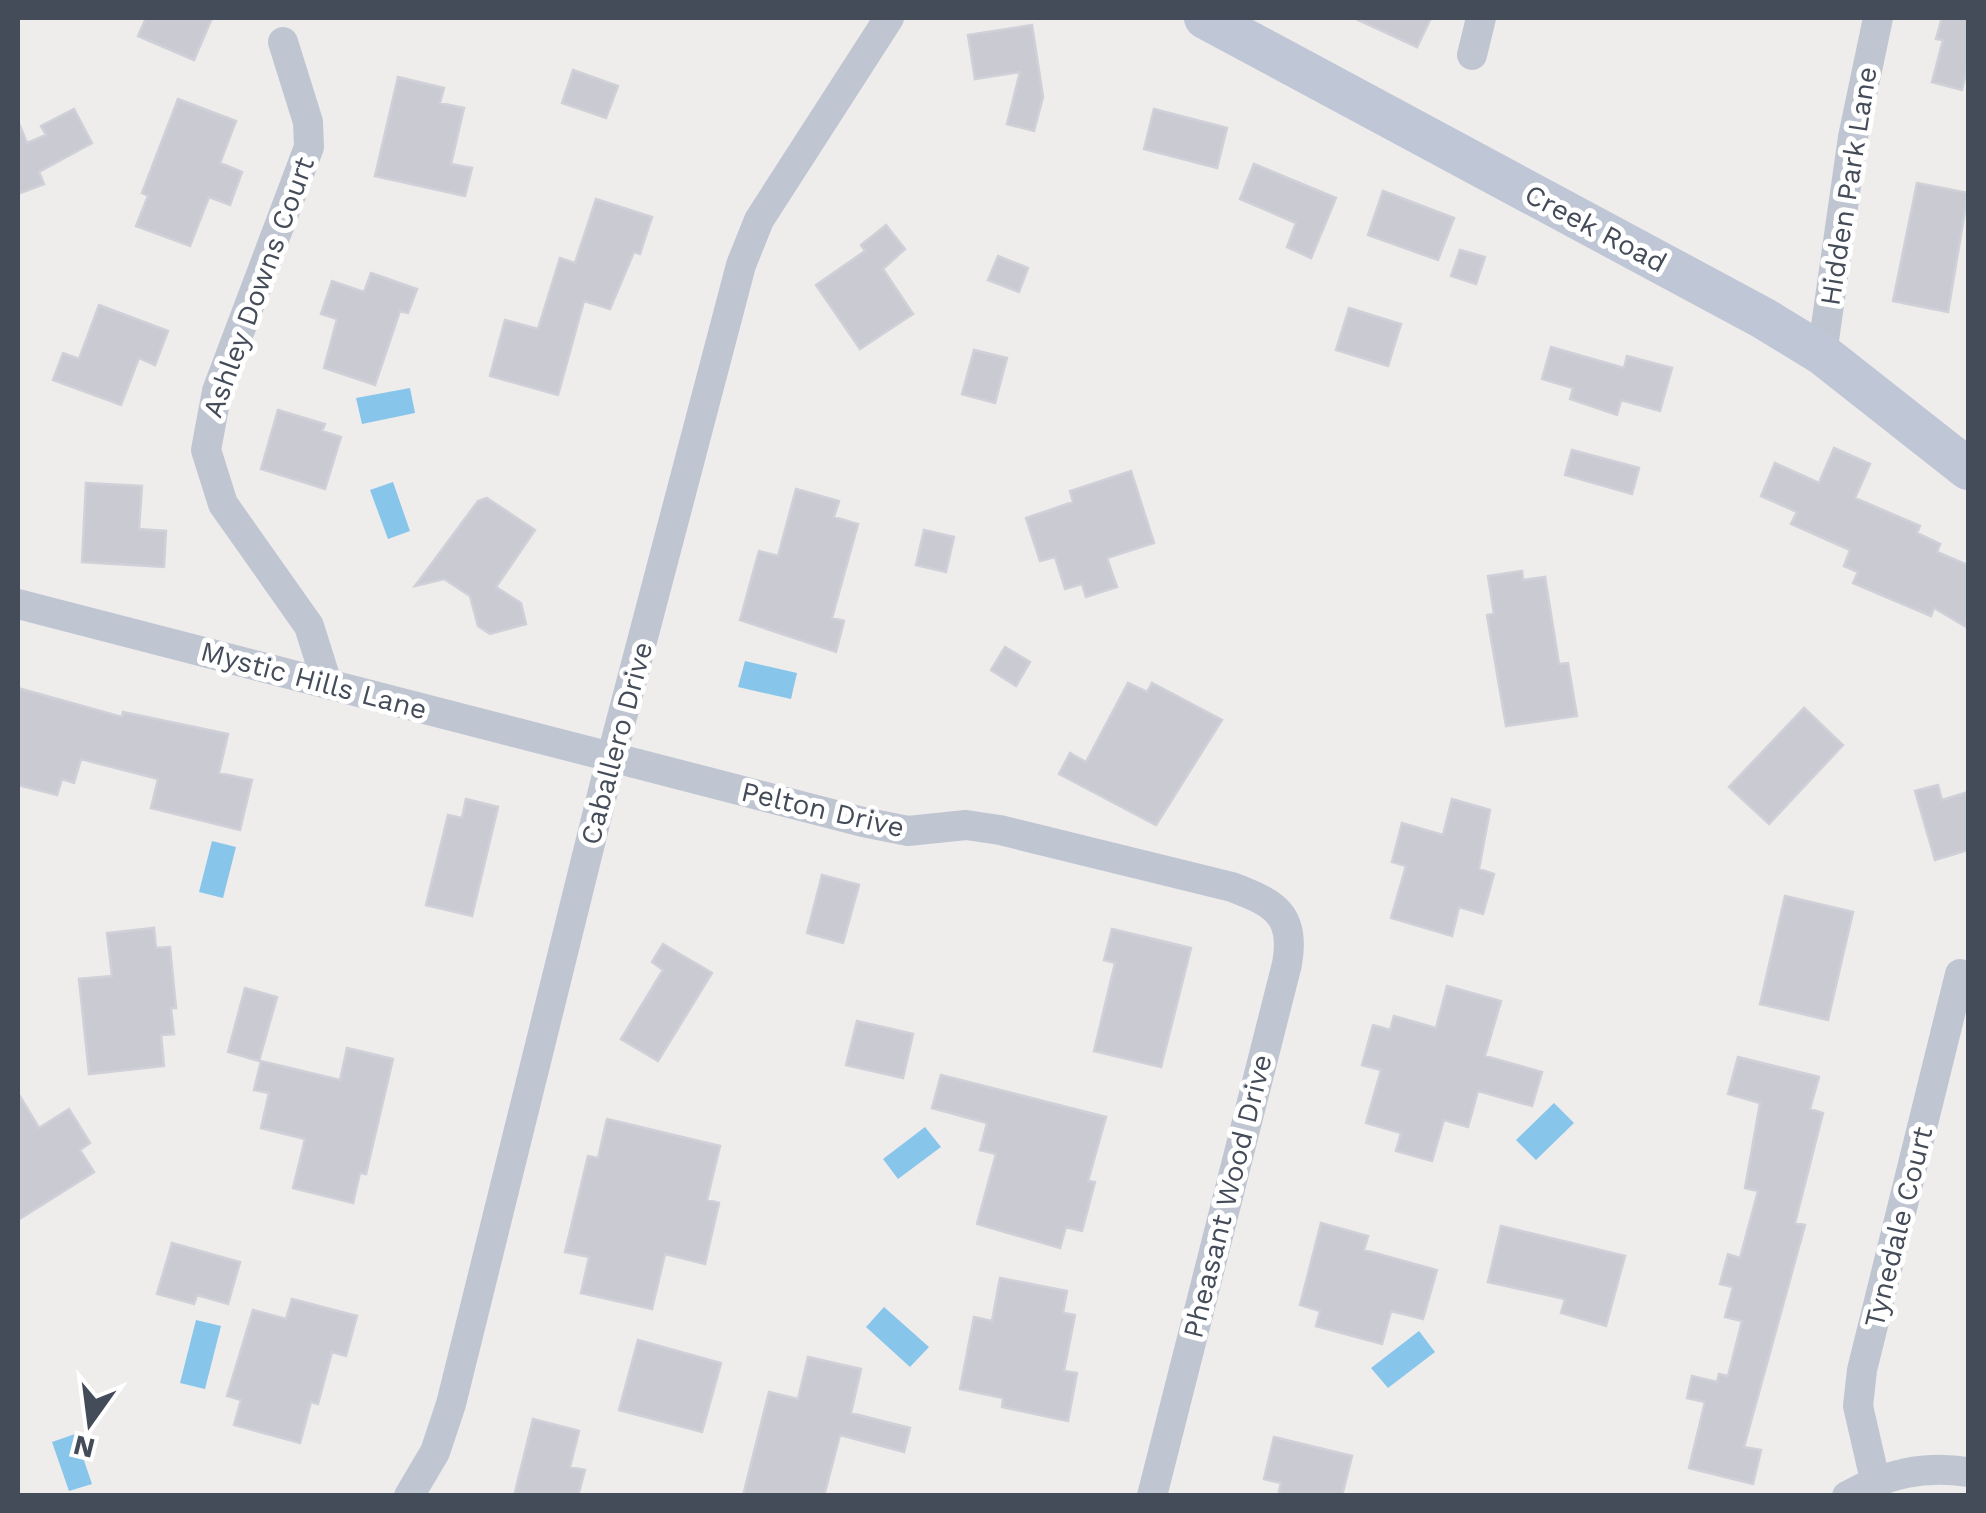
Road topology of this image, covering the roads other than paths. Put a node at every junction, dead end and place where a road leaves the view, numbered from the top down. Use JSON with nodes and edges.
{"nodes":[{"id":1,"x":889,"y":18,"type":"edge"},
{"id":2,"x":1481,"y":18,"type":"edge"},
{"id":3,"x":1878,"y":18,"type":"edge"},
{"id":4,"x":1220,"y":21,"type":"edge"},
{"id":5,"x":283,"y":42,"type":"dead end"},
{"id":6,"x":1472,"y":56,"type":"dead end"},
{"id":7,"x":1822,"y":354,"type":"junction"},
{"id":8,"x":1968,"y":469,"type":"edge"},
{"id":9,"x":18,"y":604,"type":"edge"},
{"id":10,"x":326,"y":682,"type":"junction"},
{"id":11,"x":611,"y":759,"type":"junction"},
{"id":12,"x":1269,"y":902,"type":"joint"},
{"id":13,"x":1960,"y":974,"type":"dead end"},
{"id":14,"x":1968,"y":1472,"type":"edge"},
{"id":15,"x":1875,"y":1480,"type":"junction"},
{"id":16,"x":408,"y":1496,"type":"edge"},
{"id":17,"x":1152,"y":1496,"type":"edge"},
{"id":18,"x":1846,"y":1496,"type":"edge"}],
"edges":[{"from":1,"to":11,"type":"street","name":"Caballero Drive"},
{"from":2,"to":6,"type":"street"},
{"from":3,"to":7,"type":"street","name":"Hidden Park Lane"},
{"from":4,"to":7,"type":"street","name":"Creek Road"},
{"from":5,"to":10,"type":"street","name":"Ashley Downs Court"},
{"from":7,"to":8,"type":"street","name":"Creek Road"},
{"from":9,"to":10,"type":"street","name":"Mystic Hills Lane"},
{"from":10,"to":11,"type":"street","name":"Mystic Hills Lane"},
{"from":11,"to":12,"type":"street","name":"Pelton Drive"},
{"from":11,"to":16,"type":"street","name":"Caballero Drive"},
{"from":12,"to":17,"type":"street","name":"Pheasant Wood Drive"},
{"from":13,"to":15,"type":"street","name":"Tynedale Court"},
{"from":14,"to":15,"type":"street"},
{"from":15,"to":18,"type":"street"}]}
